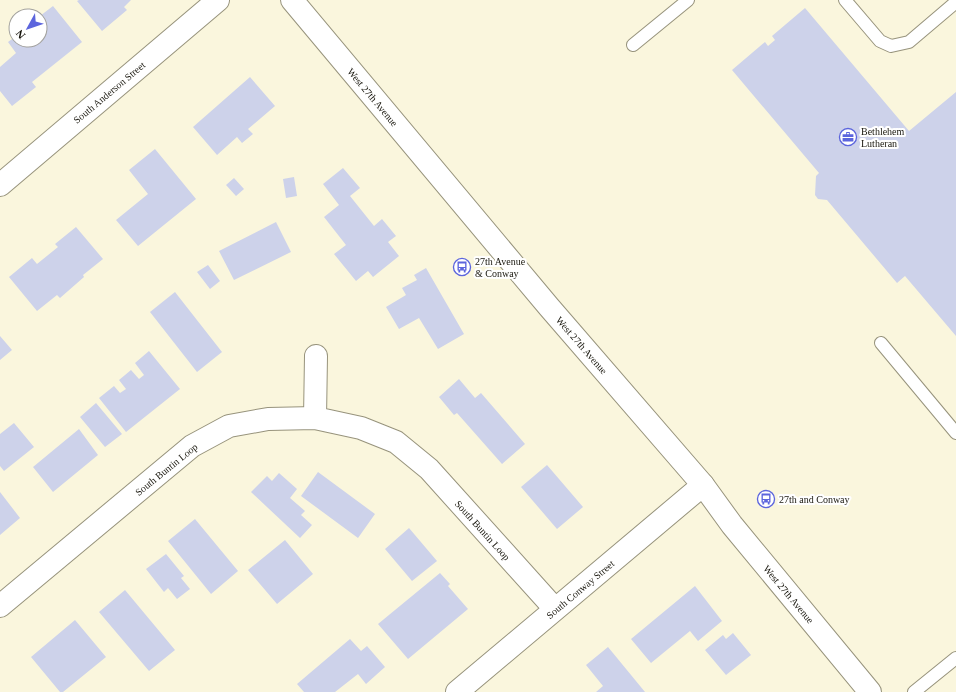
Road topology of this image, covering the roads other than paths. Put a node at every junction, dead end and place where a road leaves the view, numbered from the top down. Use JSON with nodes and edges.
{"nodes":[{"id":1,"x":218,"y":0,"type":"edge"},
{"id":2,"x":292,"y":0,"type":"edge"},
{"id":3,"x":688,"y":0,"type":"edge"},
{"id":4,"x":846,"y":0,"type":"edge"},
{"id":5,"x":956,"y":2,"type":"edge"},
{"id":6,"x":633,"y":45,"type":"dead end"},
{"id":7,"x":0,"y":184,"type":"edge"},
{"id":8,"x":881,"y":343,"type":"dead end"},
{"id":9,"x":316,"y":356,"type":"dead end"},
{"id":10,"x":315,"y":418,"type":"junction"},
{"id":11,"x":956,"y":434,"type":"edge"},
{"id":12,"x":703,"y":485,"type":"junction"},
{"id":13,"x":0,"y":606,"type":"edge"},
{"id":14,"x":555,"y":609,"type":"junction"},
{"id":15,"x":956,"y":658,"type":"edge"},
{"id":16,"x":457,"y":692,"type":"edge"},
{"id":17,"x":870,"y":692,"type":"edge"},
{"id":18,"x":914,"y":692,"type":"edge"}],
"edges":[{"from":1,"to":7,"type":"street","name":"South Anderson Street"},
{"from":2,"to":12,"type":"street","name":"West 27th Avenue"},
{"from":3,"to":6,"type":"lane"},
{"from":4,"to":5,"type":"lane"},
{"from":8,"to":11,"type":"lane"},
{"from":9,"to":10,"type":"street"},
{"from":10,"to":13,"type":"street","name":"South Buntin Loop"},
{"from":10,"to":14,"type":"street","name":"South Buntin Loop"},
{"from":12,"to":14,"type":"street","name":"South Conway Street"},
{"from":12,"to":17,"type":"street","name":"West 27th Avenue"},
{"from":14,"to":16,"type":"street","name":"South Conway Street"},
{"from":15,"to":18,"type":"lane"}]}
